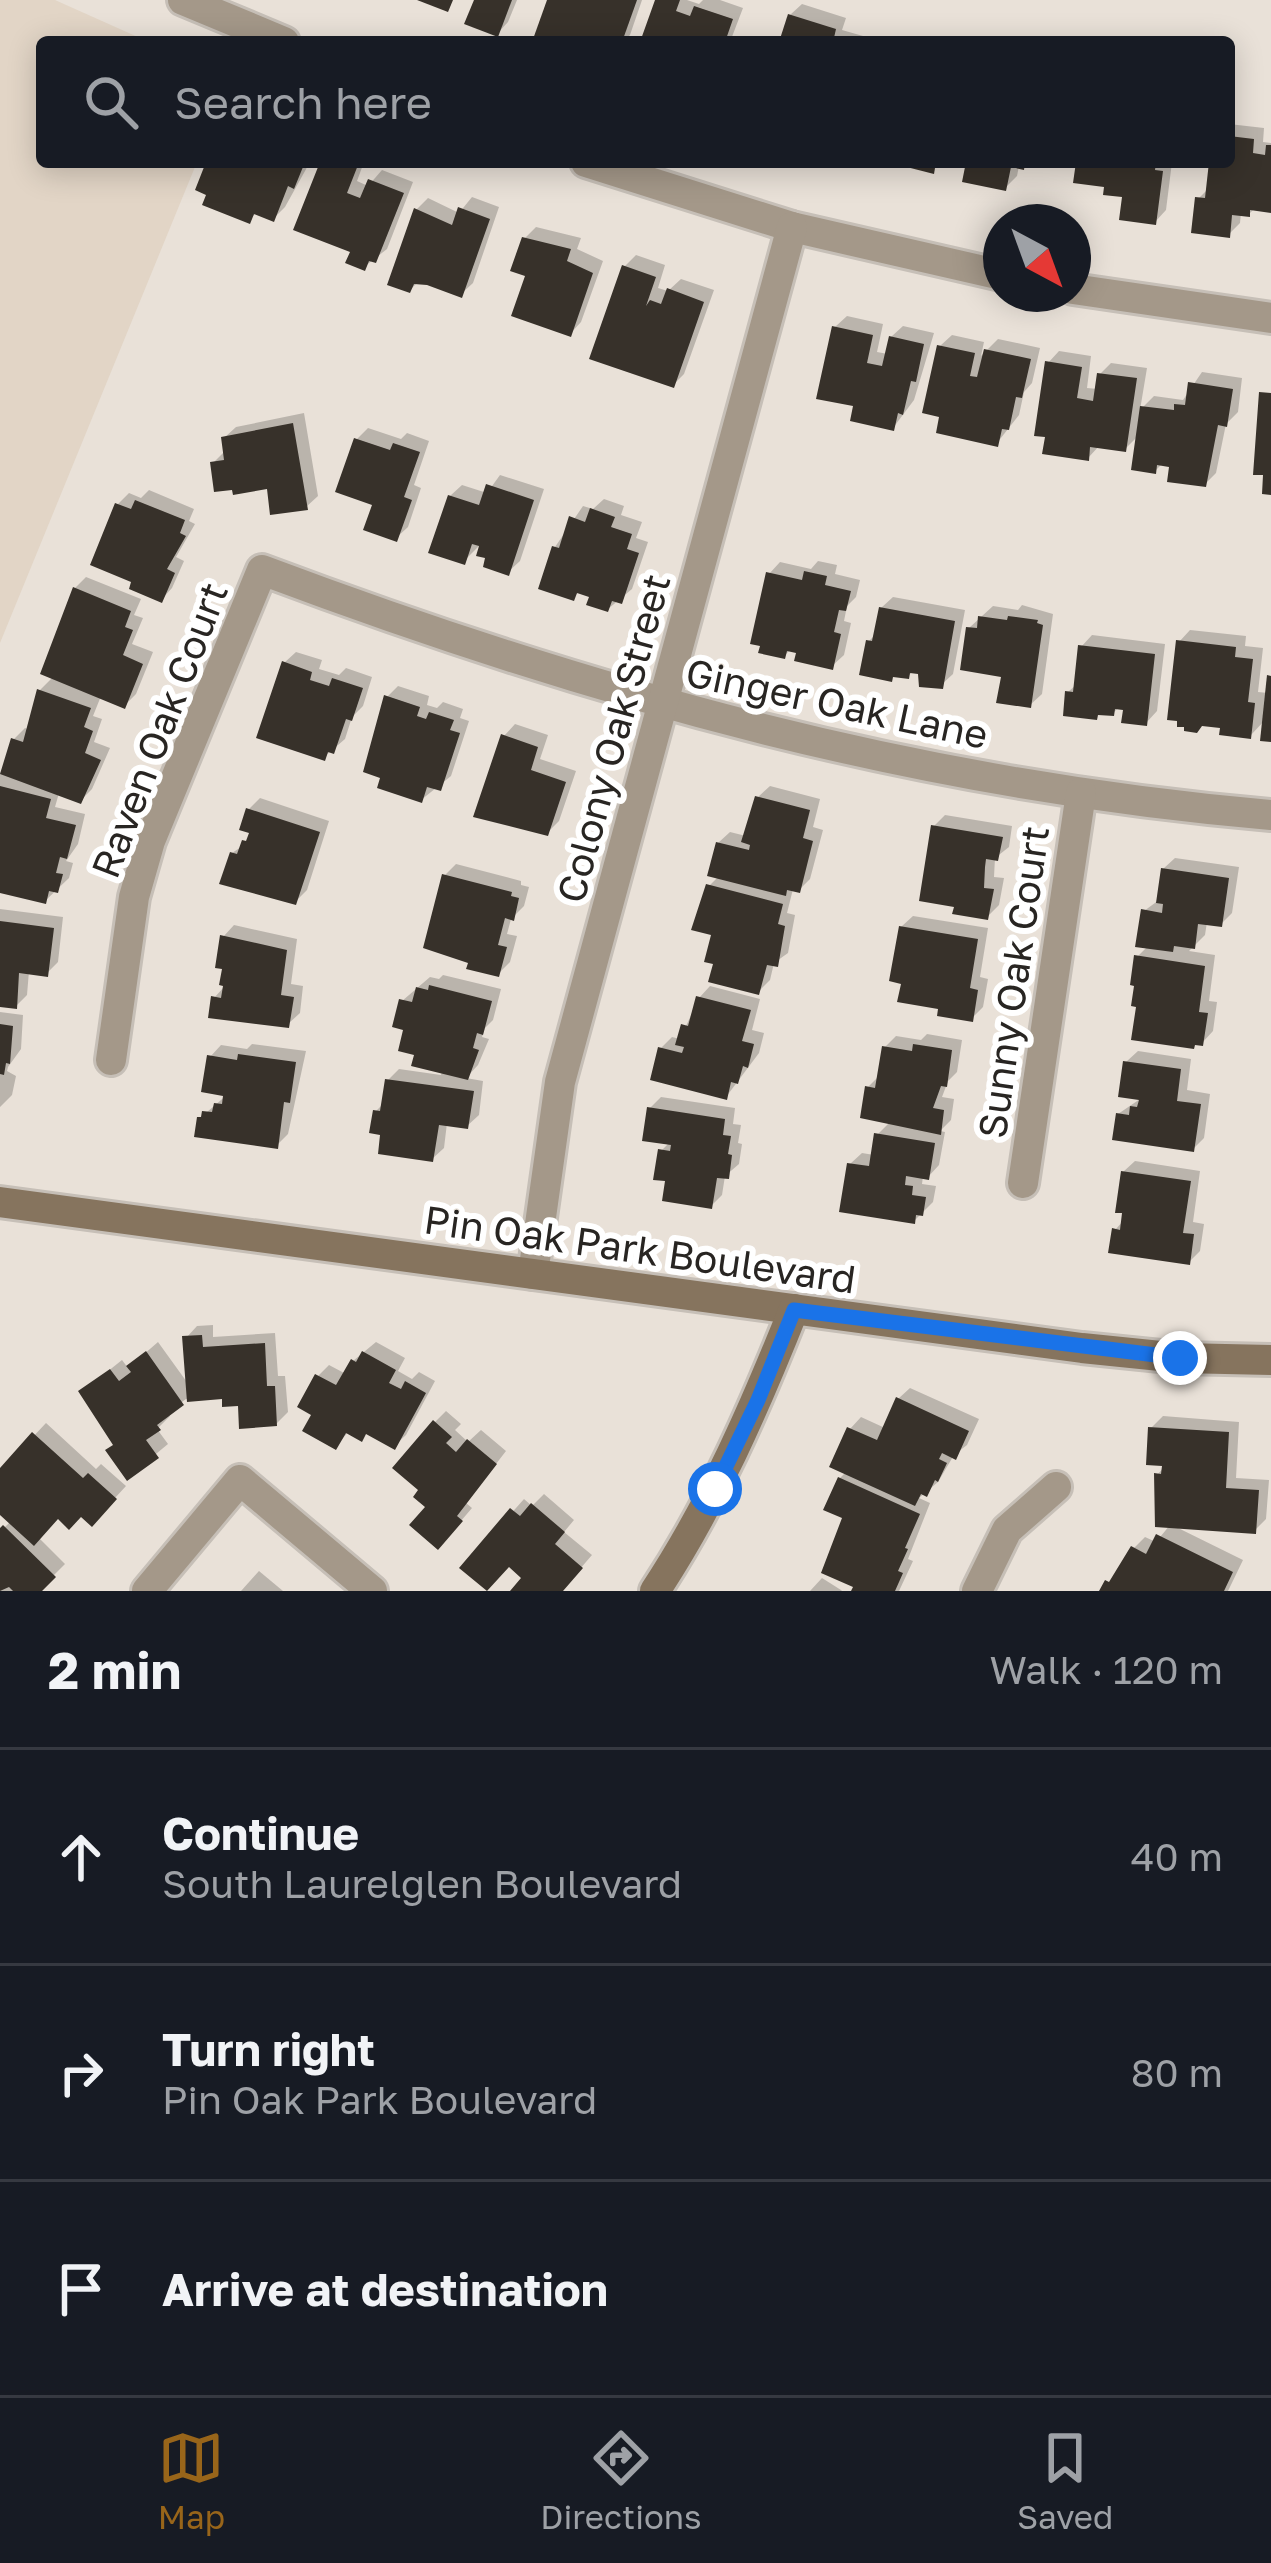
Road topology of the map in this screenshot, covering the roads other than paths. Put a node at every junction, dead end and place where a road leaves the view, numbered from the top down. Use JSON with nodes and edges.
{"nodes":[{"id":1,"x":183,"y":0,"type":"edge"},
{"id":2,"x":270,"y":36,"type":"edge"},
{"id":3,"x":605,"y":168,"type":"edge"},
{"id":4,"x":792,"y":226,"type":"junction"},
{"id":5,"x":983,"y":271,"type":"edge"},
{"id":6,"x":1091,"y":292,"type":"edge"},
{"id":7,"x":1271,"y":318,"type":"edge"},
{"id":8,"x":262,"y":570,"type":"joint"},
{"id":9,"x":662,"y":705,"type":"junction"},
{"id":10,"x":1081,"y":793,"type":"junction"},
{"id":11,"x":1271,"y":815,"type":"edge"},
{"id":12,"x":111,"y":1060,"type":"dead end"},
{"id":13,"x":1023,"y":1183,"type":"dead end"},
{"id":14,"x":0,"y":1202,"type":"edge"},
{"id":15,"x":533,"y":1274,"type":"junction"},
{"id":16,"x":794,"y":1310,"type":"junction"},
{"id":17,"x":1271,"y":1360,"type":"edge"},
{"id":18,"x":1056,"y":1487,"type":"dead end"},
{"id":19,"x":147,"y":1591,"type":"edge"},
{"id":20,"x":372,"y":1591,"type":"edge"},
{"id":21,"x":655,"y":1591,"type":"edge"},
{"id":22,"x":977,"y":1591,"type":"edge"}],
"edges":[{"from":1,"to":2,"type":"street"},
{"from":3,"to":4,"type":"street"},
{"from":4,"to":5,"type":"street"},
{"from":4,"to":9,"type":"street","name":"Colony Oak Street"},
{"from":6,"to":7,"type":"street"},
{"from":8,"to":9,"type":"street","name":"Ginger Oak Lane"},
{"from":8,"to":12,"type":"street","name":"Raven Oak Court"},
{"from":9,"to":10,"type":"street","name":"Ginger Oak Lane"},
{"from":9,"to":15,"type":"street","name":"Colony Oak Street"},
{"from":10,"to":11,"type":"street","name":"Ginger Oak Lane"},
{"from":10,"to":13,"type":"street","name":"Sunny Oak Court"},
{"from":14,"to":15,"type":"street","name":"Pin Oak Park Boulevard"},
{"from":15,"to":16,"type":"street","name":"Pin Oak Park Boulevard"},
{"from":16,"to":17,"type":"street","name":"Pin Oak Park Boulevard"},
{"from":16,"to":21,"type":"street"},
{"from":18,"to":22,"type":"street"},
{"from":19,"to":20,"type":"street"}]}
